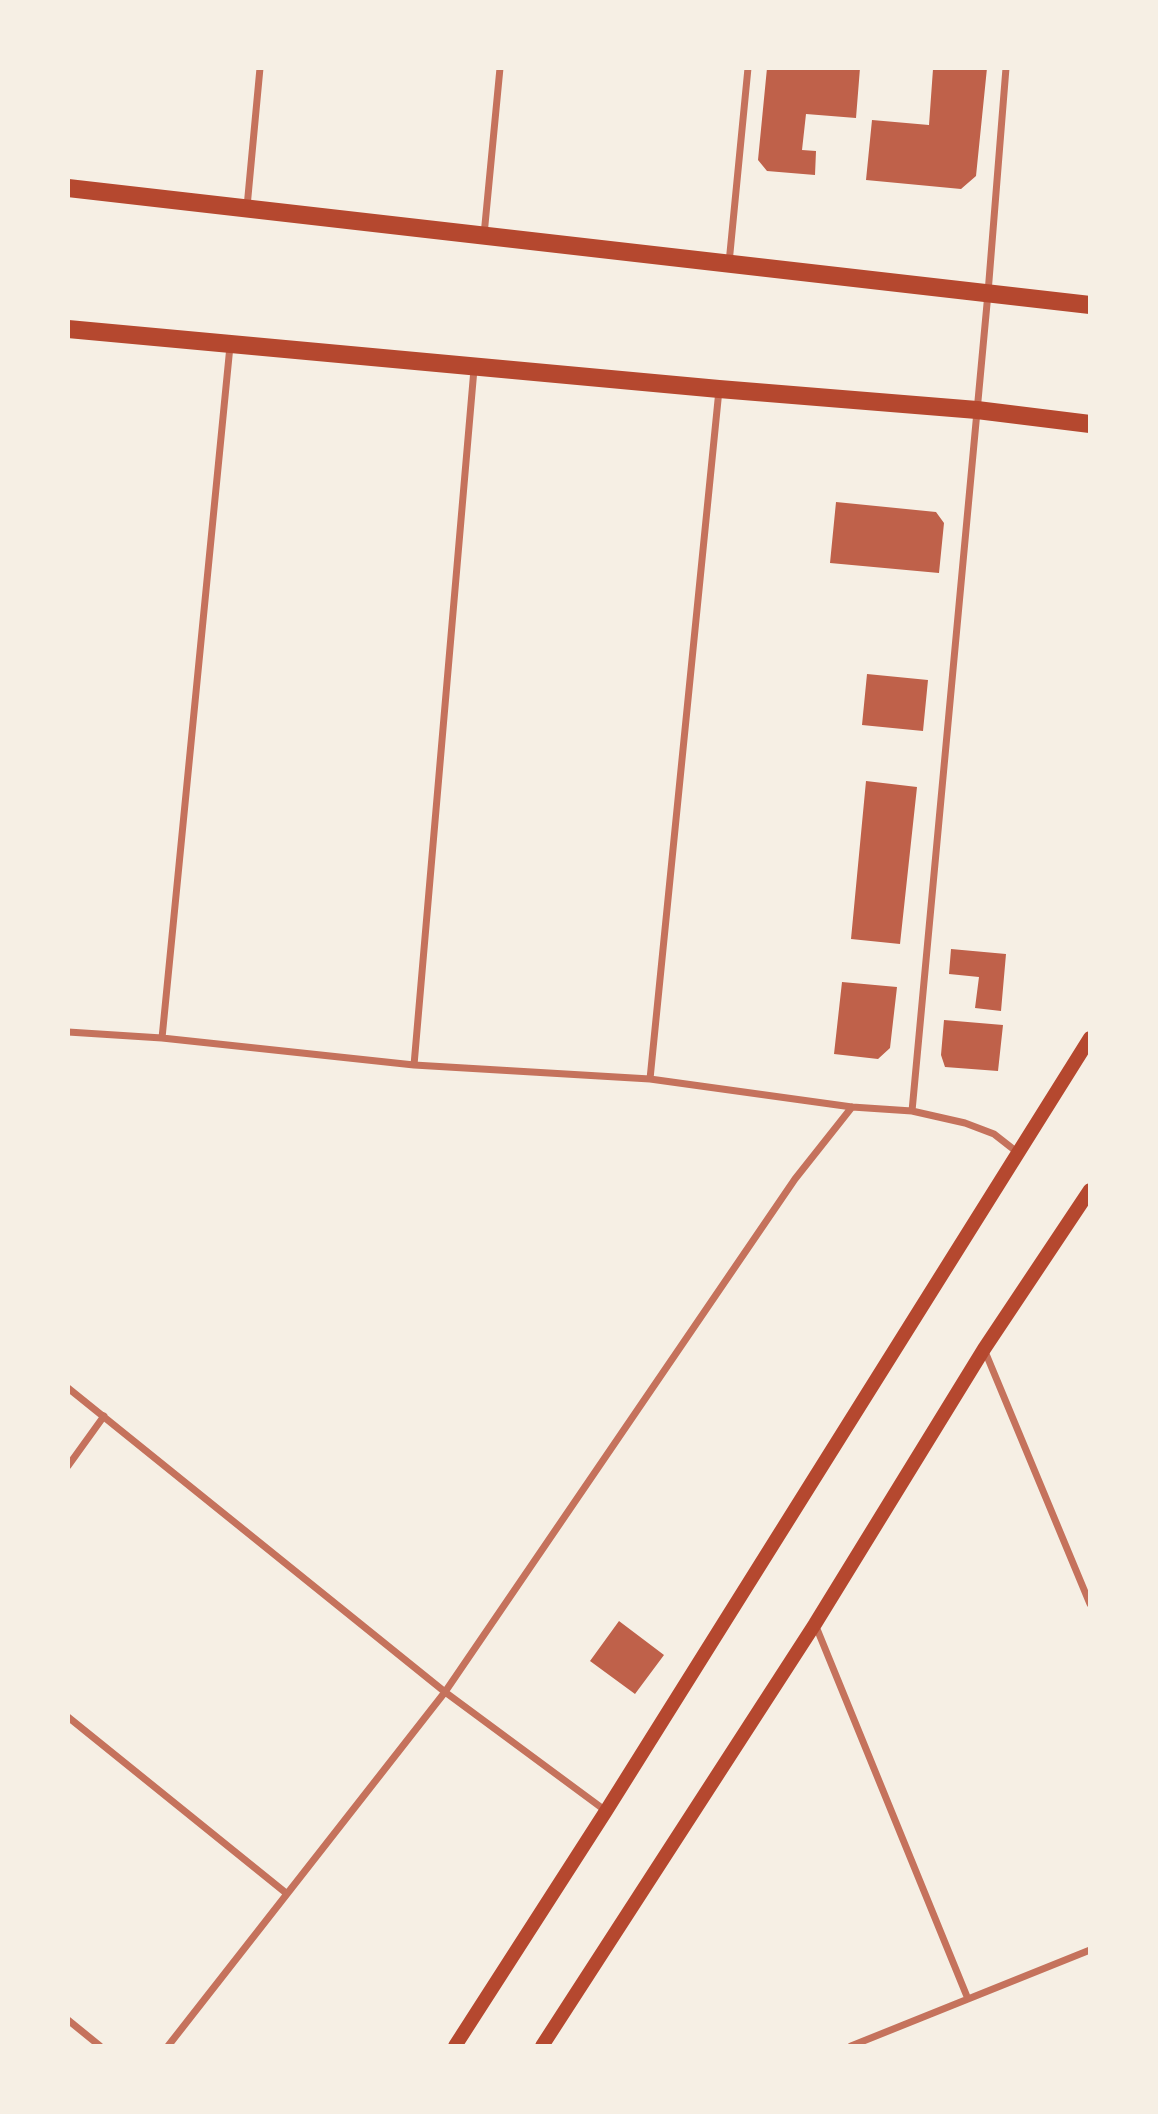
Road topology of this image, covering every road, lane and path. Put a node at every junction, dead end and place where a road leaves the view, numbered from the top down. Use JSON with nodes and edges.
{"nodes":[{"id":1,"x":260,"y":68,"type":"edge"},
{"id":2,"x":500,"y":68,"type":"edge"},
{"id":3,"x":748,"y":68,"type":"edge"},
{"id":4,"x":1006,"y":68,"type":"edge"},
{"id":5,"x":68,"y":188,"type":"edge"},
{"id":6,"x":247,"y":209,"type":"junction"},
{"id":7,"x":484,"y":236,"type":"junction"},
{"id":8,"x":729,"y":264,"type":"junction"},
{"id":9,"x":988,"y":293,"type":"junction"},
{"id":10,"x":1090,"y":305,"type":"edge"},
{"id":11,"x":68,"y":329,"type":"edge"},
{"id":12,"x":230,"y":343,"type":"junction"},
{"id":13,"x":475,"y":366,"type":"junction"},
{"id":14,"x":719,"y":389,"type":"junction"},
{"id":15,"x":977,"y":410,"type":"junction"},
{"id":16,"x":1090,"y":424,"type":"edge"},
{"id":17,"x":69,"y":1033,"type":"edge"},
{"id":18,"x":162,"y":1038,"type":"junction"},
{"id":19,"x":1090,"y":1038,"type":"edge"},
{"id":20,"x":414,"y":1065,"type":"junction"},
{"id":21,"x":650,"y":1079,"type":"junction"},
{"id":22,"x":852,"y":1107,"type":"junction"},
{"id":23,"x":912,"y":1111,"type":"junction"},
{"id":24,"x":1017,"y":1152,"type":"junction"},
{"id":25,"x":1090,"y":1190,"type":"edge"},
{"id":26,"x":985,"y":1349,"type":"junction"},
{"id":27,"x":68,"y":1388,"type":"edge"},
{"id":28,"x":104,"y":1416,"type":"junction"},
{"id":29,"x":68,"y":1466,"type":"edge"},
{"id":30,"x":1090,"y":1604,"type":"edge"},
{"id":31,"x":815,"y":1624,"type":"junction"},
{"id":32,"x":445,"y":1692,"type":"junction"},
{"id":33,"x":68,"y":1717,"type":"edge"},
{"id":34,"x":606,"y":1811,"type":"junction"},
{"id":35,"x":286,"y":1893,"type":"junction"},
{"id":36,"x":1090,"y":1950,"type":"edge"},
{"id":37,"x":968,"y":1999,"type":"junction"},
{"id":38,"x":68,"y":2020,"type":"edge"},
{"id":39,"x":100,"y":2046,"type":"edge"},
{"id":40,"x":168,"y":2046,"type":"edge"},
{"id":41,"x":455,"y":2046,"type":"edge"},
{"id":42,"x":542,"y":2046,"type":"edge"},
{"id":43,"x":851,"y":2046,"type":"edge"}],
"edges":[{"from":1,"to":6,"type":"street"},
{"from":2,"to":7,"type":"street"},
{"from":3,"to":8,"type":"street"},
{"from":4,"to":9,"type":"street"},
{"from":5,"to":6,"type":"main road"},
{"from":6,"to":7,"type":"main road"},
{"from":7,"to":8,"type":"main road"},
{"from":8,"to":9,"type":"main road"},
{"from":9,"to":10,"type":"main road"},
{"from":9,"to":15,"type":"street"},
{"from":11,"to":12,"type":"main road"},
{"from":12,"to":13,"type":"main road"},
{"from":12,"to":18,"type":"street"},
{"from":13,"to":14,"type":"main road"},
{"from":13,"to":20,"type":"street"},
{"from":14,"to":15,"type":"main road"},
{"from":14,"to":21,"type":"street"},
{"from":15,"to":16,"type":"main road"},
{"from":15,"to":23,"type":"street"},
{"from":17,"to":18,"type":"street"},
{"from":18,"to":20,"type":"street"},
{"from":19,"to":24,"type":"main road"},
{"from":20,"to":21,"type":"street"},
{"from":21,"to":22,"type":"street"},
{"from":22,"to":23,"type":"street"},
{"from":22,"to":32,"type":"street"},
{"from":23,"to":24,"type":"street"},
{"from":24,"to":34,"type":"main road"},
{"from":25,"to":26,"type":"main road"},
{"from":26,"to":30,"type":"street"},
{"from":26,"to":31,"type":"main road"},
{"from":27,"to":28,"type":"street"},
{"from":28,"to":29,"type":"street"},
{"from":28,"to":32,"type":"street"},
{"from":31,"to":37,"type":"street"},
{"from":31,"to":42,"type":"main road"},
{"from":32,"to":34,"type":"street"},
{"from":32,"to":35,"type":"street"},
{"from":33,"to":35,"type":"street"},
{"from":34,"to":41,"type":"main road"},
{"from":35,"to":40,"type":"street"},
{"from":36,"to":37,"type":"street"},
{"from":37,"to":43,"type":"street"},
{"from":38,"to":39,"type":"street"}]}
